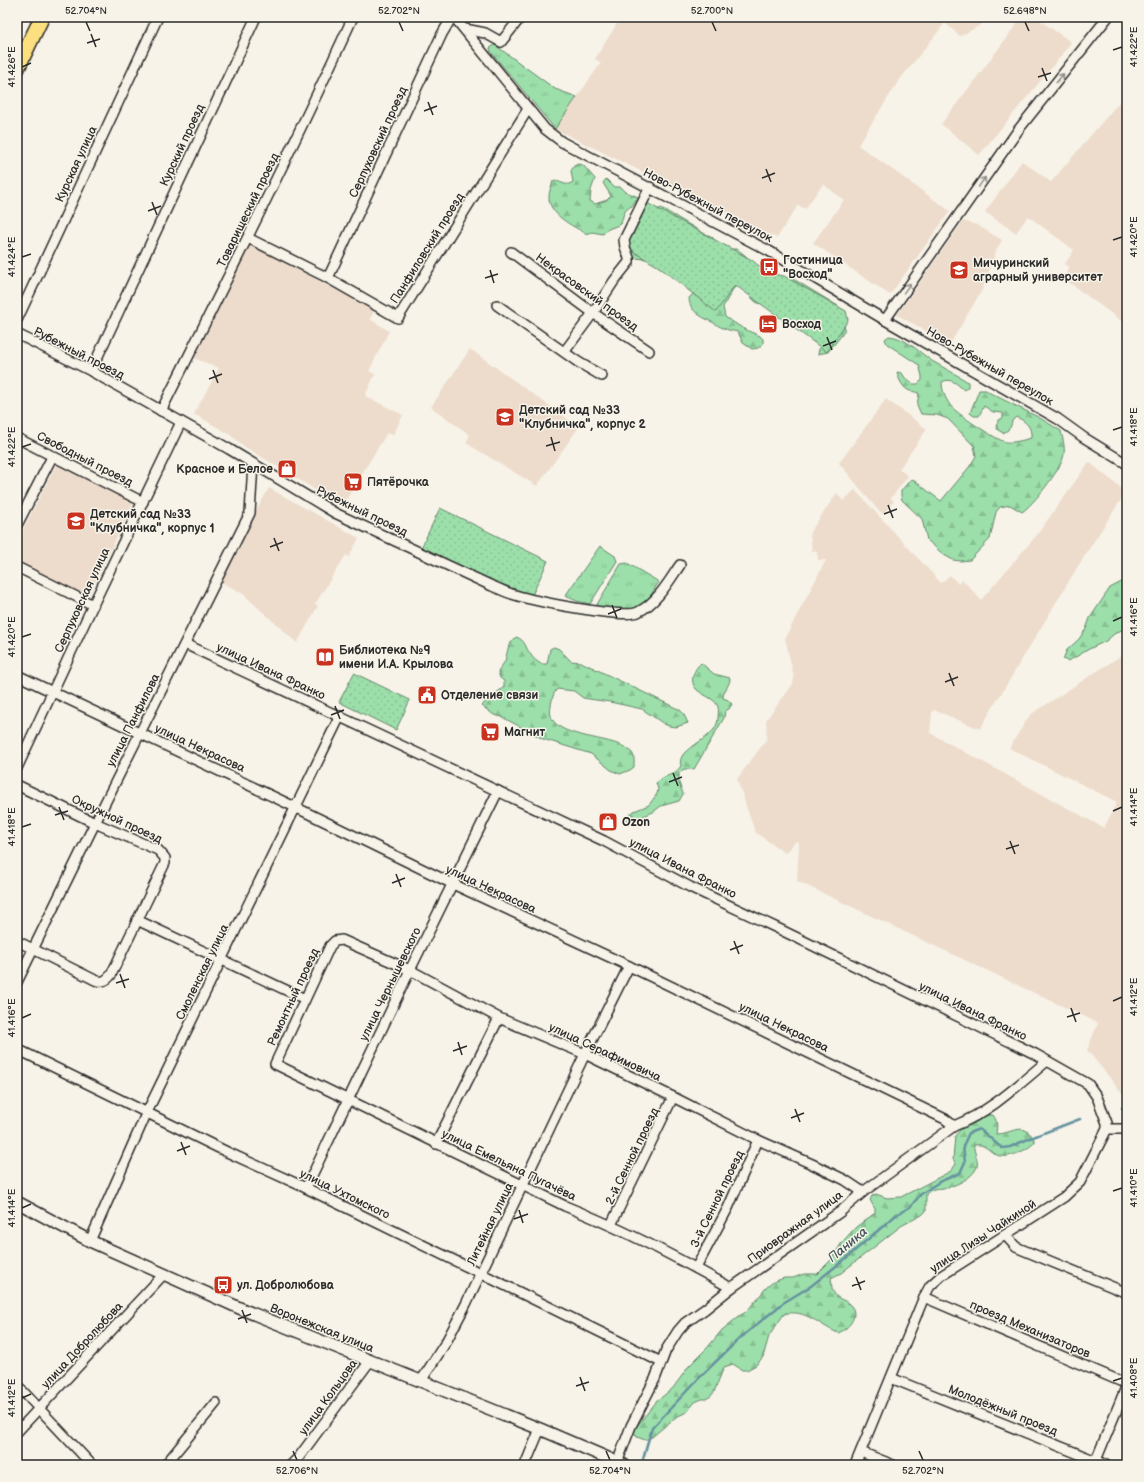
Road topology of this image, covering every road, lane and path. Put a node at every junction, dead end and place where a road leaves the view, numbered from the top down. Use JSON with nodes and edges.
{"nodes":[{"id":1,"x":42,"y":17,"type":"edge"},
{"id":2,"x":158,"y":17,"type":"edge"},
{"id":3,"x":256,"y":17,"type":"edge"},
{"id":4,"x":353,"y":17,"type":"edge"},
{"id":5,"x":453,"y":17,"type":"edge"},
{"id":6,"x":521,"y":17,"type":"edge"},
{"id":7,"x":1108,"y":17,"type":"edge"},
{"id":8,"x":465,"y":29,"type":"junction"},
{"id":9,"x":17,"y":69,"type":"edge"},
{"id":10,"x":528,"y":109,"type":"junction"},
{"id":11,"x":650,"y":187,"type":"junction"},
{"id":12,"x":248,"y":238,"type":"junction"},
{"id":13,"x":511,"y":252,"type":"dead end"},
{"id":14,"x":328,"y":278,"type":"junction"},
{"id":15,"x":497,"y":305,"type":"dead end"},
{"id":16,"x":594,"y":314,"type":"junction"},
{"id":17,"x":17,"y":320,"type":"edge"},
{"id":18,"x":885,"y":320,"type":"junction"},
{"id":19,"x":17,"y":334,"type":"edge"},
{"id":20,"x":649,"y":351,"type":"dead end"},
{"id":21,"x":565,"y":352,"type":"junction"},
{"id":22,"x":90,"y":371,"type":"junction"},
{"id":23,"x":602,"y":376,"type":"dead end"},
{"id":24,"x":161,"y":411,"type":"junction"},
{"id":25,"x":181,"y":422,"type":"junction"},
{"id":26,"x":17,"y":438,"type":"edge"},
{"id":27,"x":52,"y":457,"type":"junction"},
{"id":28,"x":252,"y":464,"type":"junction"},
{"id":29,"x":1127,"y":464,"type":"edge"},
{"id":30,"x":143,"y":502,"type":"junction"},
{"id":31,"x":17,"y":525,"type":"edge"},
{"id":32,"x":680,"y":565,"type":"dead end"},
{"id":33,"x":17,"y":567,"type":"edge"},
{"id":34,"x":93,"y":605,"type":"junction"},
{"id":35,"x":185,"y":644,"type":"junction"},
{"id":36,"x":17,"y":675,"type":"edge"},
{"id":37,"x":52,"y":693,"type":"junction"},
{"id":38,"x":340,"y":716,"type":"junction"},
{"id":39,"x":139,"y":732,"type":"junction"},
{"id":40,"x":17,"y":768,"type":"edge"},
{"id":41,"x":17,"y":785,"type":"edge"},
{"id":42,"x":498,"y":791,"type":"junction"},
{"id":43,"x":295,"y":807,"type":"junction"},
{"id":44,"x":95,"y":823,"type":"junction"},
{"id":45,"x":453,"y":884,"type":"junction"},
{"id":46,"x":137,"y":920,"type":"junction"},
{"id":47,"x":335,"y":941,"type":"joint"},
{"id":48,"x":17,"y":942,"type":"edge"},
{"id":49,"x":32,"y":950,"type":"junction"},
{"id":50,"x":222,"y":960,"type":"junction"},
{"id":51,"x":629,"y":966,"type":"junction"},
{"id":52,"x":410,"y":970,"type":"junction"},
{"id":53,"x":17,"y":982,"type":"edge"},
{"id":54,"x":305,"y":999,"type":"junction"},
{"id":55,"x":499,"y":1018,"type":"junction"},
{"id":56,"x":17,"y":1049,"type":"edge"},
{"id":57,"x":585,"y":1054,"type":"junction"},
{"id":58,"x":1047,"y":1061,"type":"junction"},
{"id":59,"x":275,"y":1064,"type":"joint"},
{"id":60,"x":673,"y":1097,"type":"junction"},
{"id":61,"x":348,"y":1099,"type":"junction"},
{"id":62,"x":147,"y":1112,"type":"junction"},
{"id":63,"x":954,"y":1126,"type":"junction"},
{"id":64,"x":1107,"y":1129,"type":"junction"},
{"id":65,"x":1127,"y":1129,"type":"edge"},
{"id":66,"x":758,"y":1140,"type":"junction"},
{"id":67,"x":436,"y":1144,"type":"junction"},
{"id":68,"x":522,"y":1185,"type":"junction"},
{"id":69,"x":306,"y":1188,"type":"junction"},
{"id":70,"x":864,"y":1192,"type":"junction"},
{"id":71,"x":17,"y":1202,"type":"edge"},
{"id":72,"x":611,"y":1225,"type":"junction"},
{"id":73,"x":1005,"y":1235,"type":"junction"},
{"id":74,"x":90,"y":1241,"type":"junction"},
{"id":75,"x":696,"y":1268,"type":"junction"},
{"id":76,"x":480,"y":1273,"type":"junction"},
{"id":77,"x":163,"y":1275,"type":"junction"},
{"id":78,"x":731,"y":1288,"type":"junction"},
{"id":79,"x":1127,"y":1293,"type":"edge"},
{"id":80,"x":924,"y":1297,"type":"junction"},
{"id":81,"x":370,"y":1361,"type":"junction"},
{"id":82,"x":661,"y":1362,"type":"junction"},
{"id":83,"x":891,"y":1378,"type":"junction"},
{"id":84,"x":421,"y":1381,"type":"junction"},
{"id":85,"x":1127,"y":1384,"type":"edge"},
{"id":86,"x":17,"y":1385,"type":"edge"},
{"id":87,"x":216,"y":1403,"type":"dead end"},
{"id":88,"x":39,"y":1409,"type":"junction"},
{"id":89,"x":540,"y":1429,"type":"junction"},
{"id":90,"x":17,"y":1432,"type":"edge"},
{"id":91,"x":861,"y":1452,"type":"junction"},
{"id":92,"x":1095,"y":1463,"type":"edge"},
{"id":93,"x":621,"y":1464,"type":"edge"},
{"id":94,"x":92,"y":1465,"type":"edge"},
{"id":95,"x":164,"y":1465,"type":"edge"},
{"id":96,"x":291,"y":1465,"type":"edge"},
{"id":97,"x":525,"y":1465,"type":"edge"},
{"id":98,"x":855,"y":1465,"type":"edge"},
{"id":99,"x":893,"y":1465,"type":"edge"},
{"id":100,"x":1106,"y":1465,"type":"edge"}],
"edges":[{"from":1,"to":9,"type":"main road"},
{"from":2,"to":17,"type":"street","name":"Курская улица"},
{"from":3,"to":22,"type":"street","name":"Курский проезд"},
{"from":4,"to":12,"type":"street","name":"Товарищеский проезд"},
{"from":5,"to":8,"type":"street","name":"Ново-Рубежный переулок"},
{"from":5,"to":14,"type":"street","name":"Серпуховский проезд"},
{"from":6,"to":8,"type":"street"},
{"from":18,"to":7,"type":"street","one_way":true},
{"from":8,"to":10,"type":"street","name":"Ново-Рубежный переулок"},
{"from":10,"to":11,"type":"street","name":"Ново-Рубежный переулок"},
{"from":10,"to":14,"type":"street","name":"Панфиловский проезд"},
{"from":11,"to":16,"type":"street"},
{"from":11,"to":18,"type":"street","name":"Ново-Рубежный переулок"},
{"from":12,"to":14,"type":"street","name":"Панфиловский проезд"},
{"from":12,"to":24,"type":"street","name":"Товарищеский проезд"},
{"from":13,"to":16,"type":"street","name":"Некрасовский проезд"},
{"from":15,"to":21,"type":"street"},
{"from":16,"to":20,"type":"street","name":"Некрасовский проезд"},
{"from":16,"to":21,"type":"street"},
{"from":18,"to":29,"type":"street","name":"Ново-Рубежный переулок"},
{"from":19,"to":22,"type":"street","name":"Рубежный проезд"},
{"from":21,"to":23,"type":"street"},
{"from":22,"to":24,"type":"street","name":"Рубежный проезд"},
{"from":24,"to":25,"type":"street","name":"Рубежный проезд"},
{"from":25,"to":28,"type":"street","name":"Рубежный проезд"},
{"from":25,"to":30,"type":"street","name":"Серпуховская улица"},
{"from":26,"to":27,"type":"street","name":"Свободный проезд"},
{"from":27,"to":30,"type":"street","name":"Свободный проезд"},
{"from":27,"to":31,"type":"street"},
{"from":28,"to":32,"type":"street","name":"Рубежный проезд"},
{"from":28,"to":35,"type":"street","name":"улица Панфилова"},
{"from":30,"to":34,"type":"street","name":"Серпуховская улица"},
{"from":33,"to":34,"type":"street"},
{"from":34,"to":37,"type":"street","name":"Серпуховская улица"},
{"from":35,"to":38,"type":"street","name":"улица Ивана Франко"},
{"from":35,"to":39,"type":"street","name":"улица Панфилова"},
{"from":36,"to":37,"type":"street","name":"улица Некрасова"},
{"from":37,"to":39,"type":"street","name":"улица Некрасова"},
{"from":37,"to":40,"type":"street","name":"Серпуховская улица"},
{"from":38,"to":42,"type":"street","name":"улица Ивана Франко"},
{"from":38,"to":43,"type":"street","name":"Смоленская улица"},
{"from":39,"to":43,"type":"street","name":"улица Некрасова"},
{"from":39,"to":44,"type":"street","name":"улица Панфилова"},
{"from":41,"to":44,"type":"street","name":"Окружной проезд"},
{"from":42,"to":45,"type":"street","name":"улица Чернышевского"},
{"from":42,"to":58,"type":"street","name":"улица Ивана Франко"},
{"from":43,"to":45,"type":"street","name":"улица Некрасова"},
{"from":43,"to":50,"type":"street","name":"Смоленская улица"},
{"from":44,"to":46,"type":"street","name":"Окружной проезд"},
{"from":44,"to":49,"type":"street","name":"улица Панфилова"},
{"from":45,"to":51,"type":"street","name":"улица Некрасова"},
{"from":45,"to":52,"type":"street","name":"улица Чернышевского"},
{"from":46,"to":49,"type":"street","name":"Окружной проезд"},
{"from":46,"to":50,"type":"street"},
{"from":47,"to":52,"type":"street","name":"улица Серафимовича"},
{"from":47,"to":54,"type":"street","name":"Ремонтный проезд"},
{"from":48,"to":49,"type":"street","name":"Окружной проезд"},
{"from":49,"to":53,"type":"street","name":"улица Панфилова"},
{"from":50,"to":54,"type":"street"},
{"from":50,"to":62,"type":"street","name":"Смоленская улица"},
{"from":51,"to":57,"type":"street","name":"Литейная улица"},
{"from":51,"to":63,"type":"street","name":"улица Некрасова"},
{"from":52,"to":55,"type":"street","name":"улица Серафимовича"},
{"from":52,"to":61,"type":"street","name":"улица Чернышевского"},
{"from":54,"to":59,"type":"street","name":"Ремонтный проезд"},
{"from":55,"to":57,"type":"street","name":"улица Серафимовича"},
{"from":55,"to":67,"type":"street"},
{"from":56,"to":62,"type":"street","name":"улица Ухтомского"},
{"from":57,"to":60,"type":"street","name":"улица Серафимовича"},
{"from":57,"to":68,"type":"street","name":"Литейная улица"},
{"from":58,"to":63,"type":"street","name":"Приовражная улица"},
{"from":58,"to":64,"type":"street","name":"улица Ивана Франко"},
{"from":59,"to":61,"type":"street","name":"улица Емельяна Пугачёва"},
{"from":60,"to":66,"type":"street","name":"улица Серафимовича"},
{"from":60,"to":72,"type":"street","name":"2-й Сенной проезд"},
{"from":61,"to":67,"type":"street","name":"улица Емельяна Пугачёва"},
{"from":61,"to":69,"type":"street","name":"улица Чернышевского"},
{"from":62,"to":69,"type":"street","name":"улица Ухтомского"},
{"from":62,"to":74,"type":"street","name":"Смоленская улица"},
{"from":63,"to":70,"type":"street","name":"Приовражная улица"},
{"from":64,"to":65,"type":"street"},
{"from":64,"to":73,"type":"street","name":"улица Лизы Чайкиной"},
{"from":66,"to":70,"type":"street","name":"улица Серафимовича"},
{"from":66,"to":75,"type":"street","name":"3-й Сенной проезд"},
{"from":67,"to":68,"type":"street","name":"улица Емельяна Пугачёва"},
{"from":68,"to":72,"type":"street","name":"улица Емельяна Пугачёва"},
{"from":68,"to":76,"type":"street","name":"Литейная улица"},
{"from":69,"to":76,"type":"street","name":"улица Ухтомского"},
{"from":70,"to":78,"type":"street","name":"Приовражная улица"},
{"from":71,"to":74,"type":"street","name":"Воронежская улица"},
{"from":72,"to":75,"type":"street","name":"улица Емельяна Пугачёва"},
{"from":73,"to":79,"type":"street"},
{"from":73,"to":80,"type":"street","name":"улица Лизы Чайкиной"},
{"from":74,"to":77,"type":"street","name":"Воронежская улица"},
{"from":75,"to":78,"type":"street","name":"улица Емельяна Пугачёва"},
{"from":76,"to":82,"type":"street","name":"улица Ухтомского"},
{"from":76,"to":84,"type":"street","name":"Литейная улица"},
{"from":77,"to":81,"type":"street","name":"Воронежская улица"},
{"from":77,"to":88,"type":"street","name":"улица Добролюбова"},
{"from":78,"to":82,"type":"street","name":"Приовражная улица"},
{"from":80,"to":83,"type":"street","name":"улица Лизы Чайкиной"},
{"from":80,"to":85,"type":"street","name":"проезд Механизаторов"},
{"from":81,"to":84,"type":"street","name":"Воронежская улица"},
{"from":81,"to":96,"type":"street","name":"улица Кольцова"},
{"from":82,"to":93,"type":"street","name":"Приовражная улица"},
{"from":83,"to":91,"type":"street","name":"улица Лизы Чайкиной"},
{"from":83,"to":92,"type":"street","name":"Молодёжный проезд"},
{"from":84,"to":89,"type":"street","name":"Воронежская улица"},
{"from":85,"to":92,"type":"street"},
{"from":86,"to":88,"type":"street"},
{"from":87,"to":95,"type":"street"},
{"from":88,"to":90,"type":"street","name":"улица Добролюбова"},
{"from":88,"to":94,"type":"street"},
{"from":89,"to":93,"type":"street","name":"Воронежская улица"},
{"from":89,"to":97,"type":"street"},
{"from":91,"to":98,"type":"street","name":"улица Лизы Чайкиной"},
{"from":91,"to":99,"type":"street"},
{"from":92,"to":100,"type":"street","name":"Молодёжный проезд"}]}
